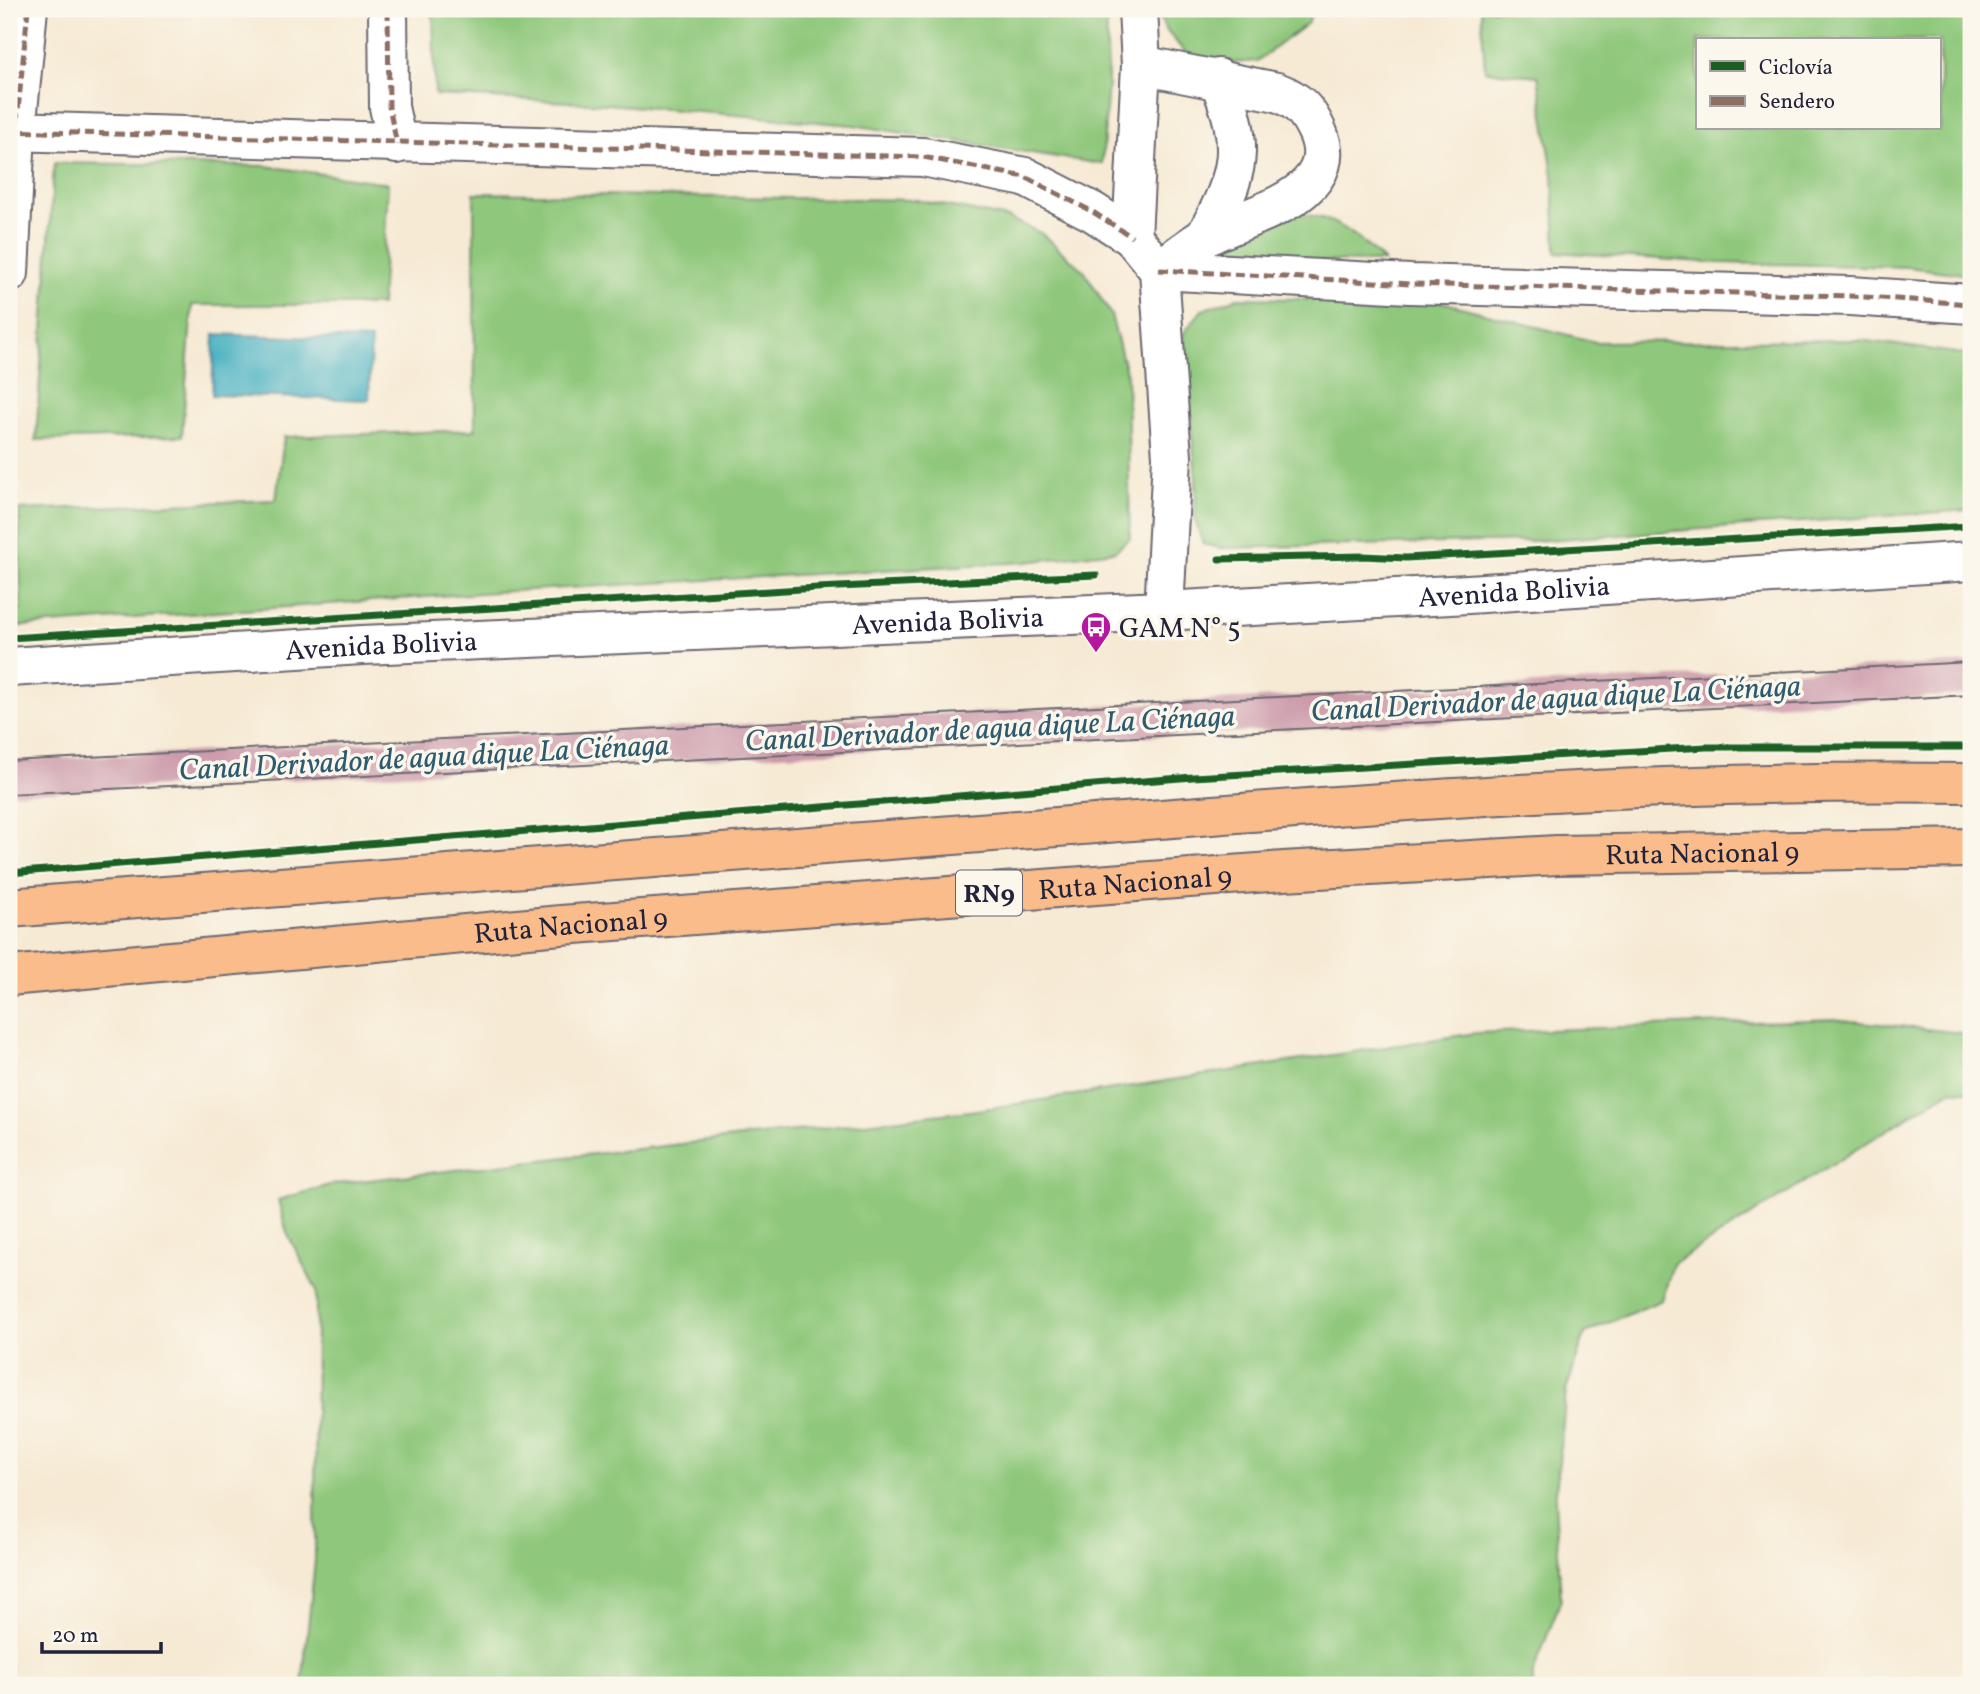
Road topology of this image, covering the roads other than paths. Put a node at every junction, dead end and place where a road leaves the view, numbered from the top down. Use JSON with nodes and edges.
{"nodes":[{"id":1,"x":28,"y":9,"type":"edge"},
{"id":2,"x":388,"y":9,"type":"edge"},
{"id":3,"x":1138,"y":9,"type":"edge"},
{"id":4,"x":1141,"y":65,"type":"junction"},
{"id":5,"x":1218,"y":78,"type":"junction"},
{"id":6,"x":12,"y":131,"type":"edge"},
{"id":7,"x":397,"y":144,"type":"junction"},
{"id":8,"x":1132,"y":237,"type":"junction"},
{"id":9,"x":1205,"y":237,"type":"junction"},
{"id":10,"x":1159,"y":270,"type":"junction"},
{"id":11,"x":9,"y":273,"type":"edge"},
{"id":12,"x":1971,"y":304,"type":"edge"},
{"id":13,"x":1971,"y":561,"type":"edge"},
{"id":14,"x":1164,"y":611,"type":"junction"},
{"id":15,"x":9,"y":667,"type":"edge"},
{"id":16,"x":1971,"y":783,"type":"edge"},
{"id":17,"x":1971,"y":848,"type":"edge"},
{"id":18,"x":9,"y":908,"type":"edge"},
{"id":19,"x":9,"y":976,"type":"edge"}],
"edges":[{"from":1,"to":6,"type":"street"},
{"from":2,"to":7,"type":"street"},
{"from":3,"to":4,"type":"street"},
{"from":4,"to":5,"type":"street"},
{"from":4,"to":8,"type":"street"},
{"from":5,"to":9,"type":"street"},
{"from":5,"to":9,"type":"street"},
{"from":6,"to":7,"type":"street"},
{"from":6,"to":11,"type":"street"},
{"from":7,"to":8,"type":"street"},
{"from":8,"to":10,"type":"street"},
{"from":9,"to":10,"type":"street"},
{"from":10,"to":12,"type":"street"},
{"from":10,"to":14,"type":"street"},
{"from":13,"to":14,"type":"street","name":"Avenida Bolivia"},
{"from":14,"to":15,"type":"street","name":"Avenida Bolivia"},
{"from":16,"to":18,"type":"highway","number":"RN9"},
{"from":17,"to":19,"type":"highway","name":"Ruta Nacional 9","number":"RN9"}]}
